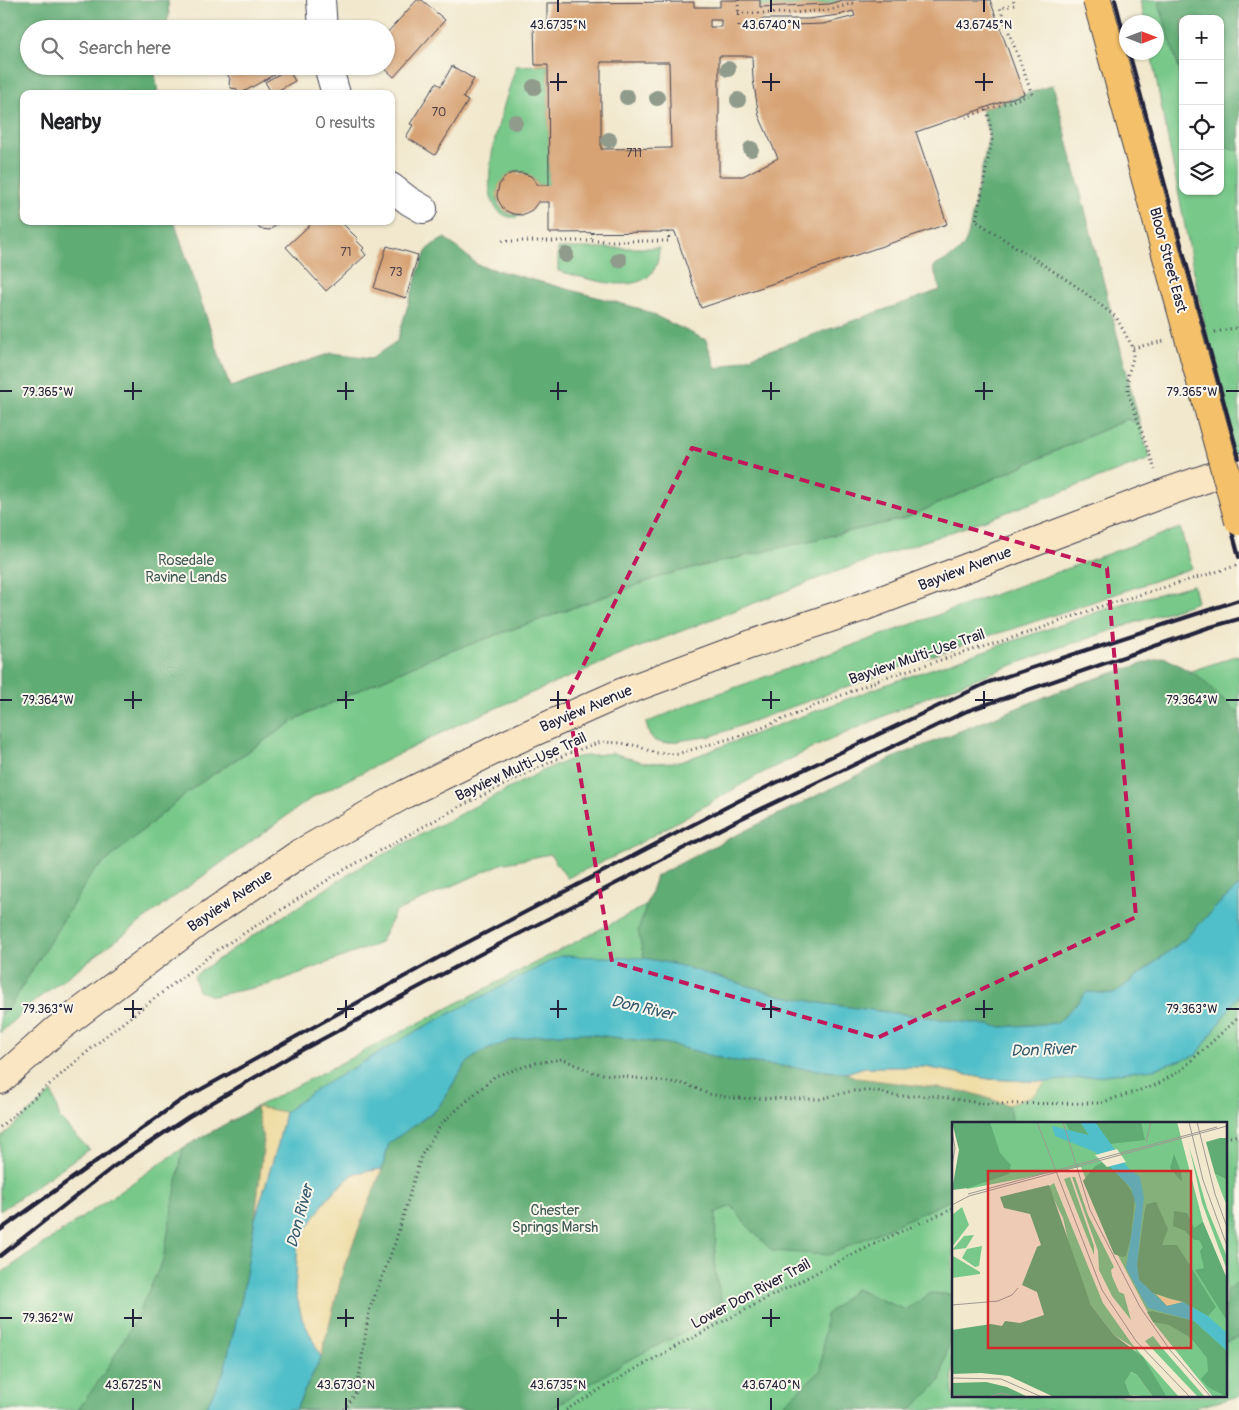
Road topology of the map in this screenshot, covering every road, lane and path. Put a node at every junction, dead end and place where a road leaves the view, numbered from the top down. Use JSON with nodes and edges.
{"nodes":[{"id":1,"x":321,"y":0,"type":"edge"},
{"id":2,"x":738,"y":0,"type":"edge"},
{"id":3,"x":853,"y":0,"type":"edge"},
{"id":4,"x":1013,"y":0,"type":"edge"},
{"id":5,"x":1098,"y":0,"type":"edge"},
{"id":6,"x":738,"y":13,"type":"junction"},
{"id":7,"x":322,"y":20,"type":"edge"},
{"id":8,"x":739,"y":26,"type":"dead end"},
{"id":9,"x":331,"y":75,"type":"edge"},
{"id":10,"x":335,"y":90,"type":"edge"},
{"id":11,"x":987,"y":110,"type":"junction"},
{"id":12,"x":966,"y":118,"type":"dead end"},
{"id":13,"x":395,"y":190,"type":"edge"},
{"id":14,"x":424,"y":209,"type":"dead end"},
{"id":15,"x":668,"y":232,"type":"dead end"},
{"id":16,"x":592,"y":233,"type":"dead end"},
{"id":17,"x":502,"y":241,"type":"dead end"},
{"id":18,"x":592,"y":241,"type":"junction"},
{"id":19,"x":1239,"y":468,"type":"edge"},
{"id":20,"x":1164,"y":494,"type":"junction"},
{"id":21,"x":1239,"y":521,"type":"edge"},
{"id":22,"x":1239,"y":565,"type":"edge"},
{"id":23,"x":1239,"y":1016,"type":"edge"},
{"id":24,"x":0,"y":1080,"type":"edge"},
{"id":25,"x":0,"y":1127,"type":"edge"},
{"id":26,"x":1239,"y":1135,"type":"edge"},
{"id":27,"x":1226,"y":1138,"type":"edge"},
{"id":28,"x":952,"y":1209,"type":"edge"},
{"id":29,"x":344,"y":1410,"type":"edge"},
{"id":30,"x":566,"y":1410,"type":"edge"}],
"edges":[{"from":1,"to":7,"type":"street"},
{"from":2,"to":6,"type":"path"},
{"from":3,"to":6,"type":"path"},
{"from":4,"to":11,"type":"path"},
{"from":5,"to":21,"type":"main road","name":"Bloor Street East","bridge":true},
{"from":6,"to":8,"type":"path"},
{"from":9,"to":10,"type":"street"},
{"from":11,"to":12,"type":"path"},
{"from":11,"to":20,"type":"path"},
{"from":13,"to":14,"type":"street"},
{"from":15,"to":18,"type":"path"},
{"from":16,"to":18,"type":"path"},
{"from":17,"to":18,"type":"path"},
{"from":19,"to":20,"type":"main road","name":"Bayview Avenue"},
{"from":20,"to":24,"type":"main road","name":"Bayview Avenue"},
{"from":22,"to":25,"type":"path","name":"Bayview Multi-Use Trail"},
{"from":23,"to":29,"type":"path"},
{"from":26,"to":27,"type":"path"},
{"from":28,"to":30,"type":"path","name":"Lower Don River Trail"}]}
